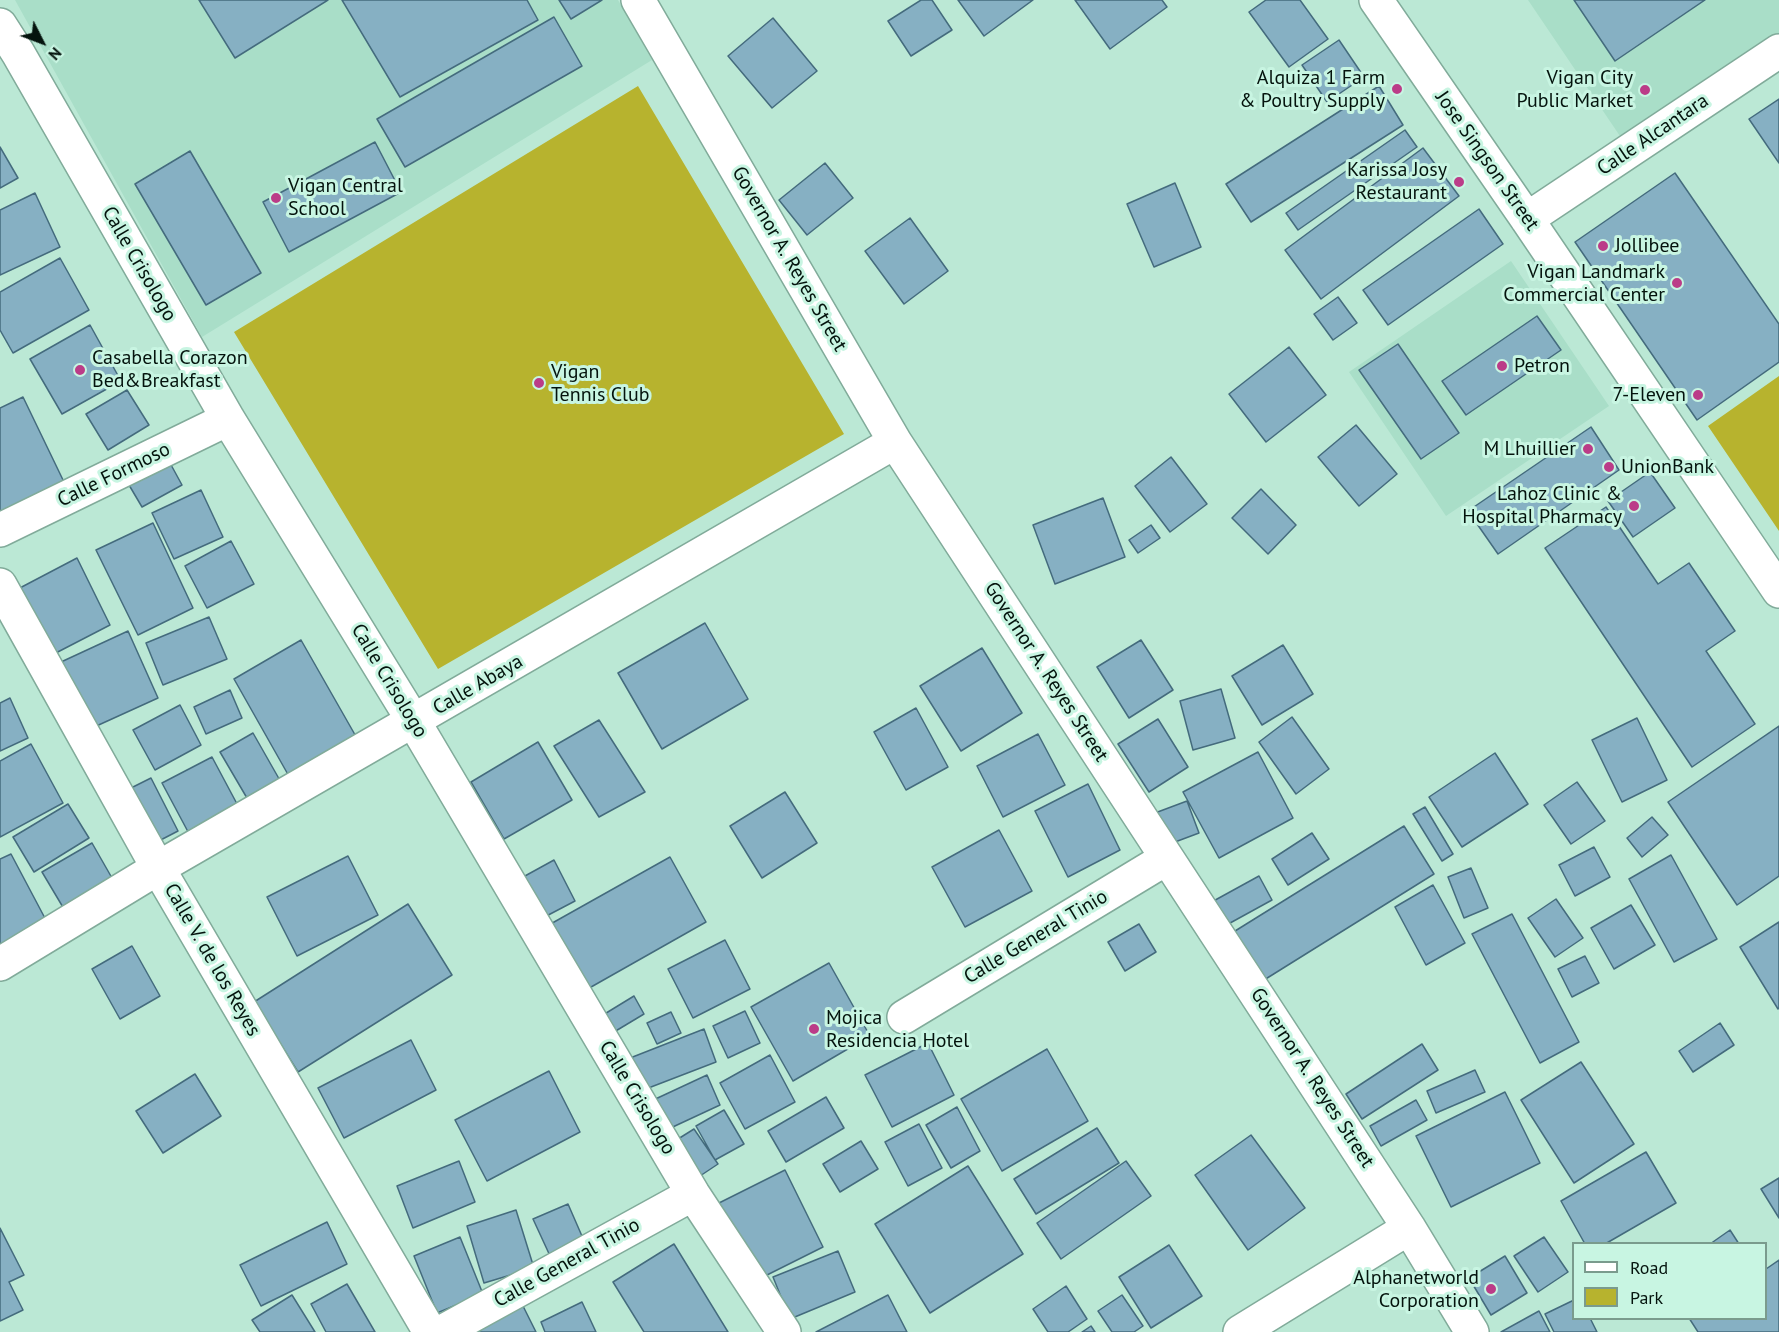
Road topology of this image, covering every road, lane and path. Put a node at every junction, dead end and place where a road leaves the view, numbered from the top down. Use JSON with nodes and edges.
{"nodes":[{"id":1,"x":638,"y":0,"type":"edge"},
{"id":2,"x":1376,"y":0,"type":"edge"},
{"id":3,"x":0,"y":25,"type":"edge"},
{"id":4,"x":1779,"y":51,"type":"edge"},
{"id":5,"x":9,"y":58,"type":"edge"},
{"id":6,"x":1527,"y":219,"type":"junction"},
{"id":7,"x":228,"y":419,"type":"junction"},
{"id":8,"x":895,"y":442,"type":"junction"},
{"id":9,"x":0,"y":530,"type":"edge"},
{"id":10,"x":0,"y":585,"type":"edge"},
{"id":11,"x":1779,"y":591,"type":"edge"},
{"id":12,"x":414,"y":722,"type":"junction"},
{"id":13,"x":1167,"y":858,"type":"junction"},
{"id":14,"x":158,"y":868,"type":"junction"},
{"id":15,"x":0,"y":964,"type":"edge"},
{"id":16,"x":904,"y":1017,"type":"dead end"},
{"id":17,"x":693,"y":1194,"type":"junction"},
{"id":18,"x":1409,"y":1228,"type":"junction"},
{"id":19,"x":430,"y":1332,"type":"edge"},
{"id":20,"x":441,"y":1332,"type":"edge"},
{"id":21,"x":784,"y":1332,"type":"edge"},
{"id":22,"x":1240,"y":1332,"type":"edge"},
{"id":23,"x":1472,"y":1332,"type":"edge"}],
"edges":[{"from":1,"to":8,"type":"street","name":"Governor A. Reyes Street"},
{"from":2,"to":6,"type":"street","name":"Jose Singson Street"},
{"from":3,"to":5,"type":"street","name":"Calle Crisologo"},
{"from":4,"to":6,"type":"street","name":"Calle Alcantara"},
{"from":5,"to":7,"type":"street","name":"Calle Crisologo"},
{"from":6,"to":11,"type":"street","name":"Jose Singson Street"},
{"from":7,"to":9,"type":"street","name":"Calle Formoso"},
{"from":7,"to":12,"type":"street","name":"Calle Crisologo"},
{"from":8,"to":12,"type":"street","name":"Calle Abaya"},
{"from":8,"to":13,"type":"street","name":"Governor A. Reyes Street"},
{"from":10,"to":14,"type":"street","name":"Calle V. de los Reyes"},
{"from":12,"to":14,"type":"street","name":"Calle Abaya"},
{"from":12,"to":17,"type":"street","name":"Calle Crisologo"},
{"from":13,"to":16,"type":"street","name":"Calle General Tinio"},
{"from":13,"to":18,"type":"street","name":"Governor A. Reyes Street"},
{"from":14,"to":15,"type":"street","name":"Calle Abaya"},
{"from":14,"to":19,"type":"street","name":"Calle V. de los Reyes"},
{"from":17,"to":20,"type":"street","name":"Calle General Tinio"},
{"from":17,"to":21,"type":"street","name":"Calle Crisologo"},
{"from":18,"to":22,"type":"street"},
{"from":18,"to":23,"type":"street","name":"Governor A. Reyes Street"}]}
